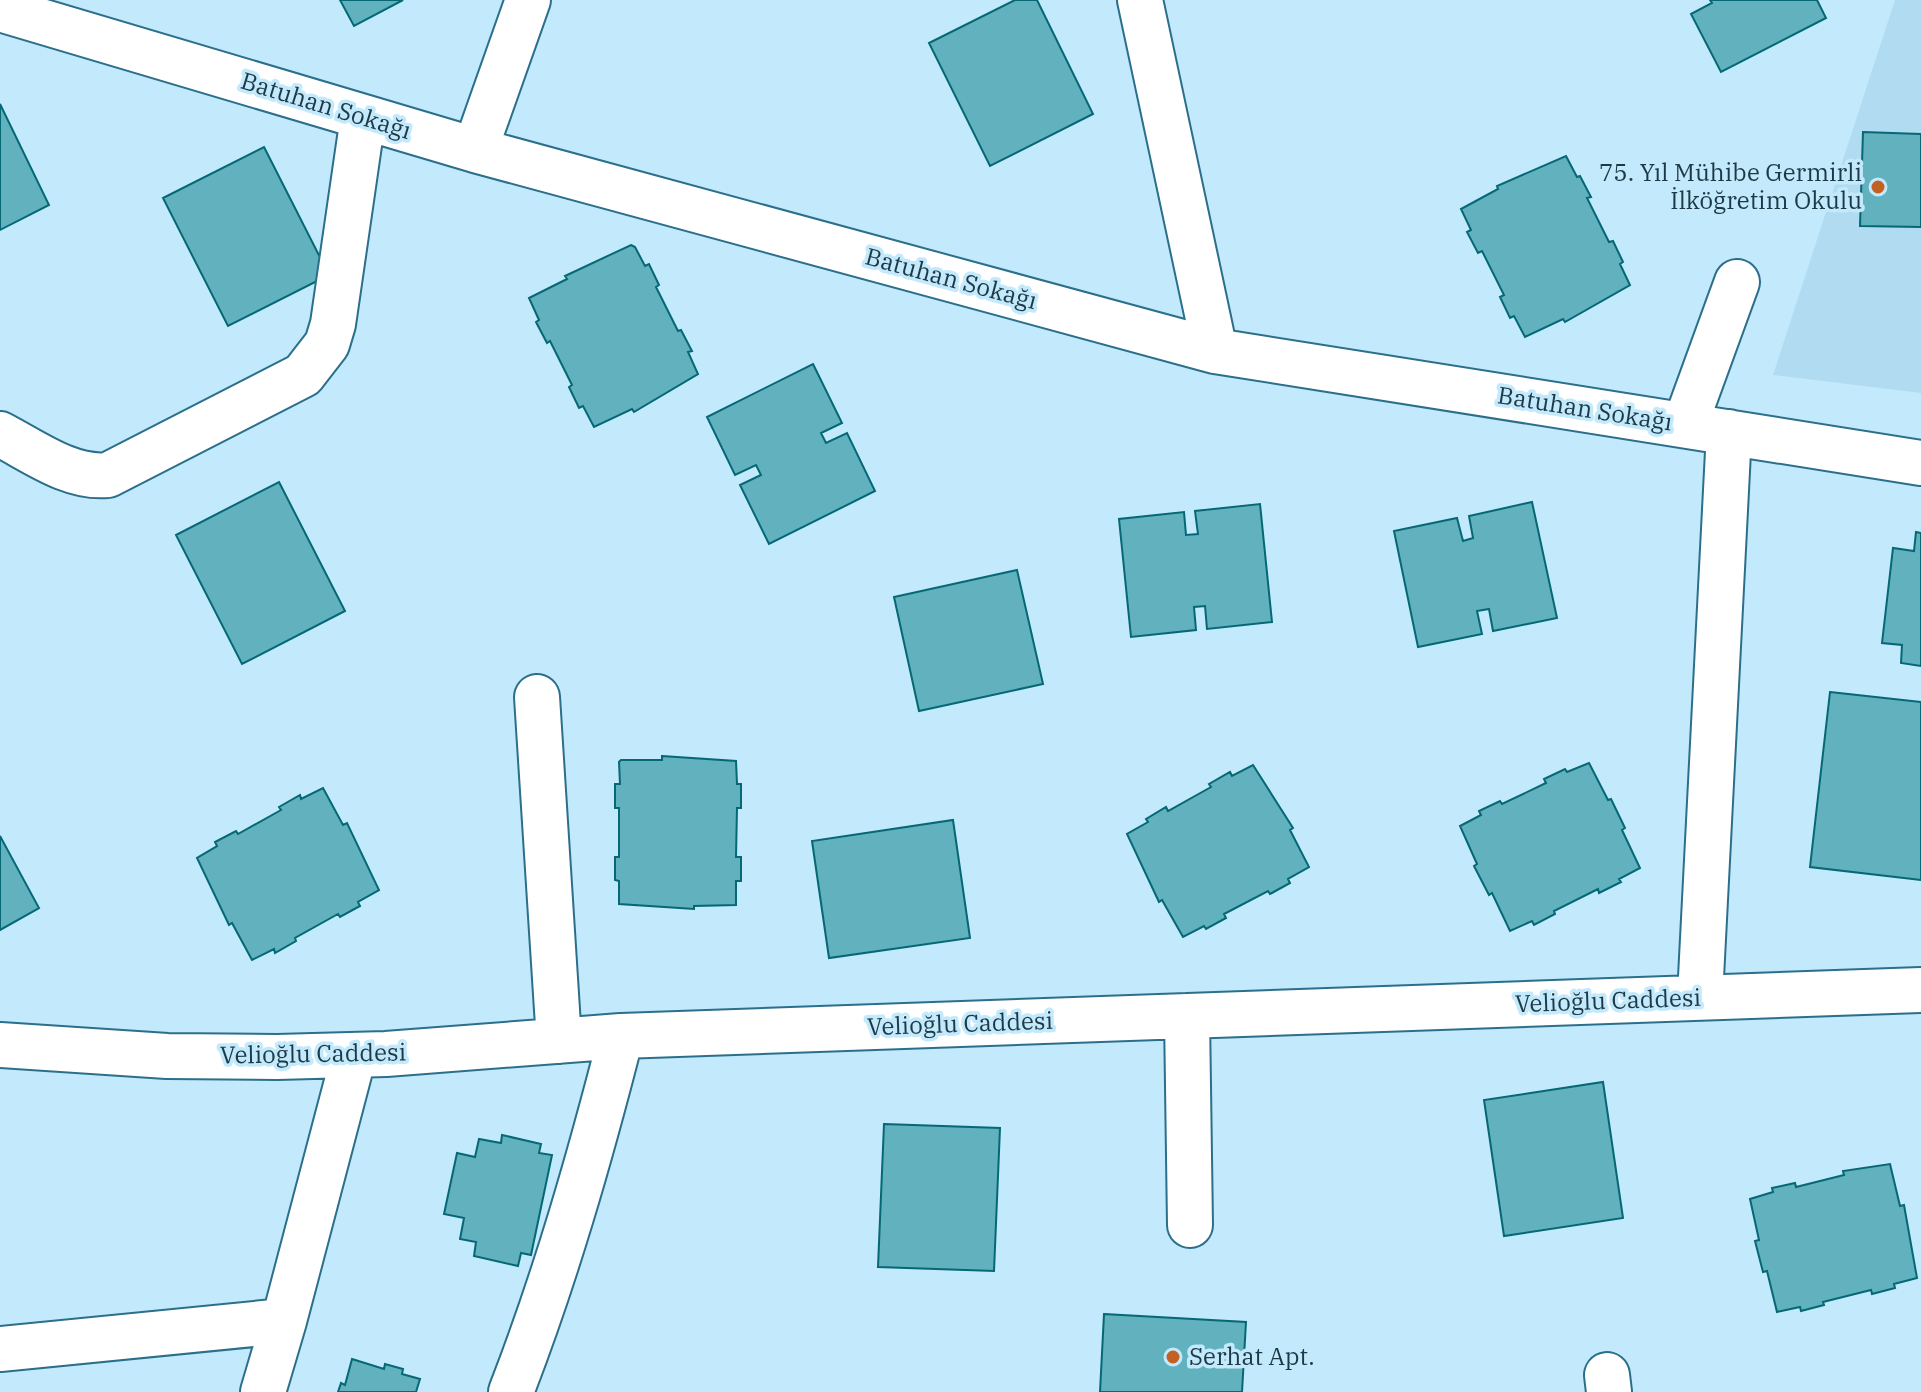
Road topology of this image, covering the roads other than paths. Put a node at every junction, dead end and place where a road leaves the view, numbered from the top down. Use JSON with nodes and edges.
{"nodes":[{"id":1,"x":528,"y":0,"type":"edge"},
{"id":2,"x":1140,"y":0,"type":"edge"},
{"id":3,"x":0,"y":9,"type":"edge"},
{"id":4,"x":363,"y":117,"type":"junction"},
{"id":5,"x":475,"y":150,"type":"junction"},
{"id":6,"x":1737,"y":282,"type":"dead end"},
{"id":7,"x":1215,"y":351,"type":"junction"},
{"id":8,"x":1685,"y":425,"type":"junction"},
{"id":9,"x":1729,"y":432,"type":"junction"},
{"id":10,"x":0,"y":434,"type":"edge"},
{"id":11,"x":1921,"y":463,"type":"edge"},
{"id":12,"x":537,"y":697,"type":"dead end"},
{"id":13,"x":1921,"y":990,"type":"edge"},
{"id":14,"x":1700,"y":997,"type":"junction"},
{"id":15,"x":1187,"y":1016,"type":"junction"},
{"id":16,"x":621,"y":1036,"type":"junction"},
{"id":17,"x":559,"y":1041,"type":"junction"},
{"id":18,"x":0,"y":1045,"type":"edge"},
{"id":19,"x":354,"y":1055,"type":"junction"},
{"id":20,"x":1190,"y":1225,"type":"dead end"},
{"id":21,"x":284,"y":1321,"type":"junction"},
{"id":22,"x":0,"y":1349,"type":"edge"},
{"id":23,"x":263,"y":1392,"type":"edge"},
{"id":24,"x":511,"y":1392,"type":"edge"}],
"edges":[{"from":1,"to":5,"type":"street"},
{"from":2,"to":7,"type":"street"},
{"from":3,"to":4,"type":"street","name":"Batuhan Sokağı"},
{"from":4,"to":5,"type":"street","name":"Batuhan Sokağı"},
{"from":4,"to":10,"type":"street"},
{"from":5,"to":7,"type":"street","name":"Batuhan Sokağı"},
{"from":6,"to":8,"type":"street"},
{"from":7,"to":8,"type":"street","name":"Batuhan Sokağı"},
{"from":8,"to":9,"type":"street","name":"Batuhan Sokağı"},
{"from":9,"to":11,"type":"street","name":"Batuhan Sokağı"},
{"from":9,"to":14,"type":"street"},
{"from":12,"to":17,"type":"street"},
{"from":13,"to":14,"type":"street","name":"Velioğlu Caddesi"},
{"from":14,"to":15,"type":"street","name":"Velioğlu Caddesi"},
{"from":15,"to":16,"type":"street","name":"Velioğlu Caddesi"},
{"from":15,"to":20,"type":"street"},
{"from":16,"to":17,"type":"street","name":"Velioğlu Caddesi"},
{"from":16,"to":24,"type":"street"},
{"from":17,"to":19,"type":"street","name":"Velioğlu Caddesi"},
{"from":18,"to":19,"type":"street","name":"Velioğlu Caddesi"},
{"from":19,"to":21,"type":"street"},
{"from":21,"to":22,"type":"street"},
{"from":21,"to":23,"type":"street"}]}
